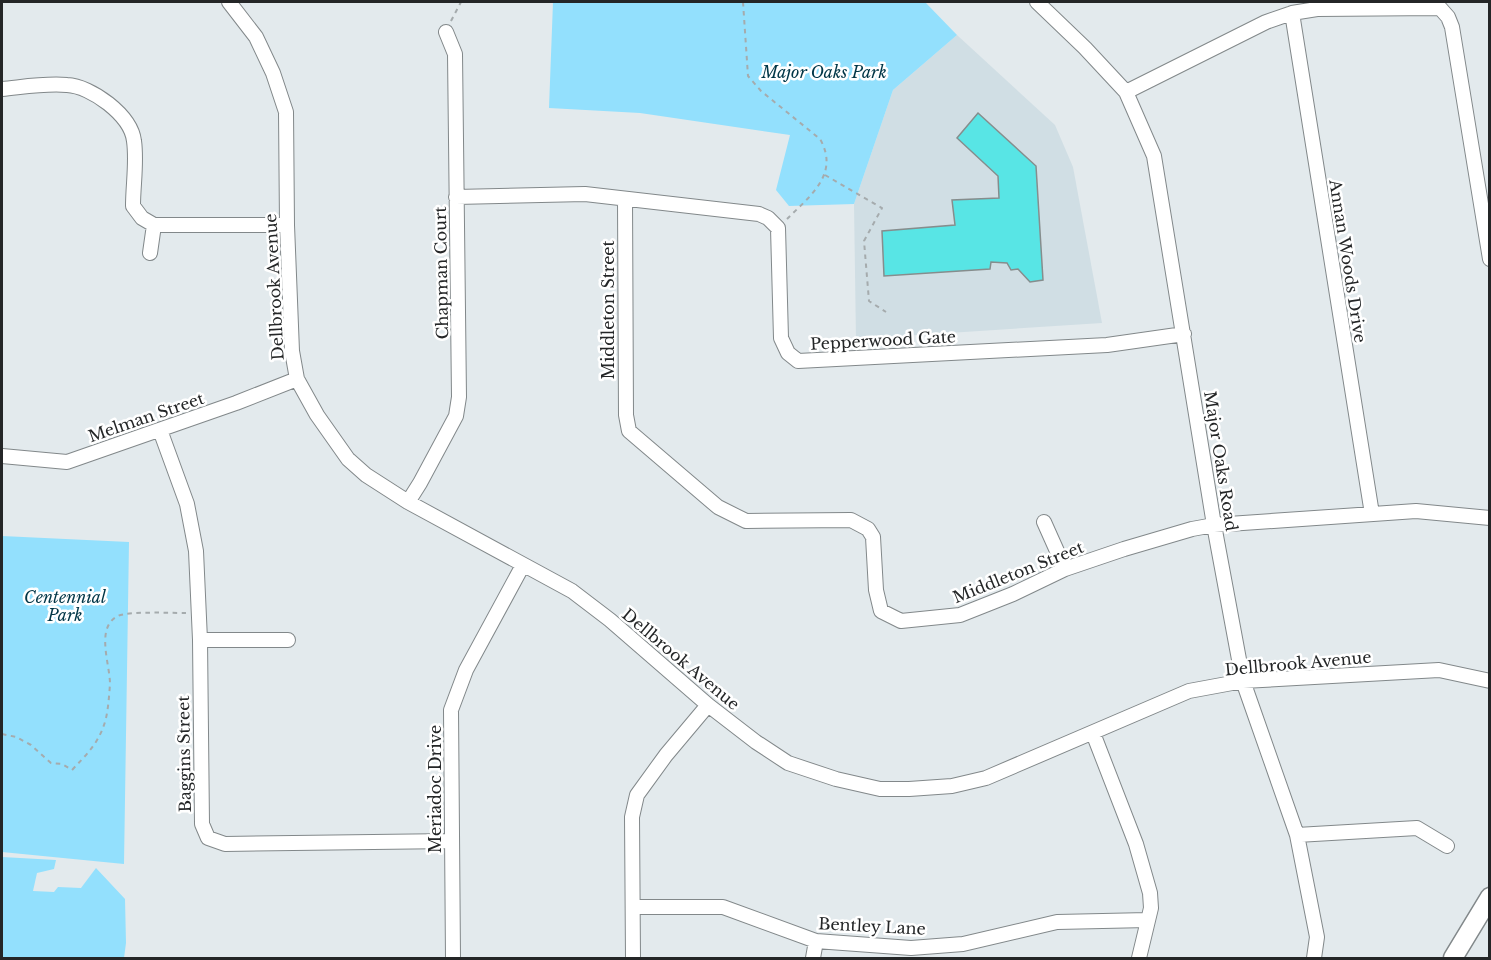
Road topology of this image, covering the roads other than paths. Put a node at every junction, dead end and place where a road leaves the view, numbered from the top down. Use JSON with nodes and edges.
{"nodes":[{"id":1,"x":229,"y":2,"type":"edge"},
{"id":2,"x":1036,"y":2,"type":"edge"},
{"id":3,"x":1292,"y":13,"type":"junction"},
{"id":4,"x":446,"y":32,"type":"road end"},
{"id":5,"x":2,"y":89,"type":"edge"},
{"id":6,"x":1126,"y":92,"type":"junction"},
{"id":7,"x":456,"y":197,"type":"junction"},
{"id":8,"x":625,"y":199,"type":"junction"},
{"id":9,"x":154,"y":225,"type":"junction"},
{"id":10,"x":287,"y":225,"type":"junction"},
{"id":11,"x":150,"y":253,"type":"dead end"},
{"id":12,"x":1490,"y":259,"type":"edge"},
{"id":13,"x":1184,"y":334,"type":"junction"},
{"id":14,"x":297,"y":379,"type":"junction"},
{"id":15,"x":160,"y":430,"type":"junction"},
{"id":16,"x":2,"y":456,"type":"edge"},
{"id":17,"x":408,"y":502,"type":"junction"},
{"id":18,"x":1372,"y":514,"type":"junction"},
{"id":19,"x":1490,"y":518,"type":"edge"},
{"id":20,"x":1044,"y":522,"type":"dead end"},
{"id":21,"x":1214,"y":525,"type":"junction"},
{"id":22,"x":523,"y":565,"type":"junction"},
{"id":23,"x":1065,"y":569,"type":"junction"},
{"id":24,"x":200,"y":640,"type":"junction"},
{"id":25,"x":288,"y":640,"type":"dead end"},
{"id":26,"x":1243,"y":681,"type":"junction"},
{"id":27,"x":1490,"y":681,"type":"edge"},
{"id":28,"x":708,"y":705,"type":"junction"},
{"id":29,"x":1093,"y":733,"type":"junction"},
{"id":30,"x":1297,"y":835,"type":"junction"},
{"id":31,"x":452,"y":841,"type":"junction"},
{"id":32,"x":1447,"y":846,"type":"dead end"},
{"id":33,"x":1490,"y":897,"type":"edge"},
{"id":34,"x":633,"y":907,"type":"junction"},
{"id":35,"x":1148,"y":921,"type":"junction"},
{"id":36,"x":816,"y":941,"type":"junction"},
{"id":37,"x":453,"y":958,"type":"edge"},
{"id":38,"x":633,"y":958,"type":"edge"},
{"id":39,"x":813,"y":958,"type":"edge"},
{"id":40,"x":1139,"y":958,"type":"edge"},
{"id":41,"x":1314,"y":958,"type":"edge"},
{"id":42,"x":1453,"y":958,"type":"edge"}],
"edges":[{"from":1,"to":10,"type":"street","name":"Dellbrook Avenue"},
{"from":2,"to":6,"type":"street","name":"Major Oaks Road"},
{"from":3,"to":6,"type":"street"},
{"from":3,"to":12,"type":"street"},
{"from":3,"to":18,"type":"street","name":"Annan Woods Drive"},
{"from":4,"to":7,"type":"street","name":"Chapman Court"},
{"from":5,"to":9,"type":"street"},
{"from":6,"to":13,"type":"street","name":"Major Oaks Road"},
{"from":7,"to":8,"type":"street"},
{"from":7,"to":17,"type":"street","name":"Chapman Court"},
{"from":8,"to":13,"type":"street","name":"Pepperwood Gate"},
{"from":8,"to":23,"type":"street","name":"Middleton Street"},
{"from":9,"to":10,"type":"street"},
{"from":9,"to":11,"type":"street"},
{"from":10,"to":14,"type":"street","name":"Dellbrook Avenue"},
{"from":13,"to":21,"type":"street","name":"Major Oaks Road"},
{"from":14,"to":15,"type":"street","name":"Melman Street"},
{"from":14,"to":17,"type":"street","name":"Dellbrook Avenue"},
{"from":15,"to":16,"type":"street","name":"Melman Street"},
{"from":15,"to":24,"type":"street","name":"Baggins Street"},
{"from":17,"to":22,"type":"street","name":"Dellbrook Avenue"},
{"from":18,"to":19,"type":"street","name":"Middleton Street"},
{"from":18,"to":21,"type":"street","name":"Middleton Street"},
{"from":20,"to":23,"type":"street"},
{"from":21,"to":23,"type":"street","name":"Middleton Street"},
{"from":21,"to":26,"type":"street","name":"Major Oaks Road"},
{"from":22,"to":28,"type":"street","name":"Dellbrook Avenue"},
{"from":22,"to":31,"type":"street","name":"Meriadoc Drive"},
{"from":24,"to":25,"type":"street"},
{"from":24,"to":31,"type":"street","name":"Baggins Street"},
{"from":26,"to":27,"type":"street","name":"Dellbrook Avenue"},
{"from":26,"to":29,"type":"street","name":"Dellbrook Avenue"},
{"from":26,"to":30,"type":"street","name":"Major Oaks Road"},
{"from":28,"to":29,"type":"street","name":"Dellbrook Avenue"},
{"from":28,"to":34,"type":"street"},
{"from":29,"to":35,"type":"street"},
{"from":30,"to":32,"type":"street"},
{"from":30,"to":41,"type":"street","name":"Major Oaks Road"},
{"from":31,"to":37,"type":"street","name":"Meriadoc Drive"},
{"from":33,"to":42,"type":"street"},
{"from":34,"to":36,"type":"street","name":"Bentley Lane"},
{"from":34,"to":38,"type":"street"},
{"from":35,"to":36,"type":"street","name":"Bentley Lane"},
{"from":35,"to":40,"type":"street"},
{"from":36,"to":39,"type":"street"}]}
